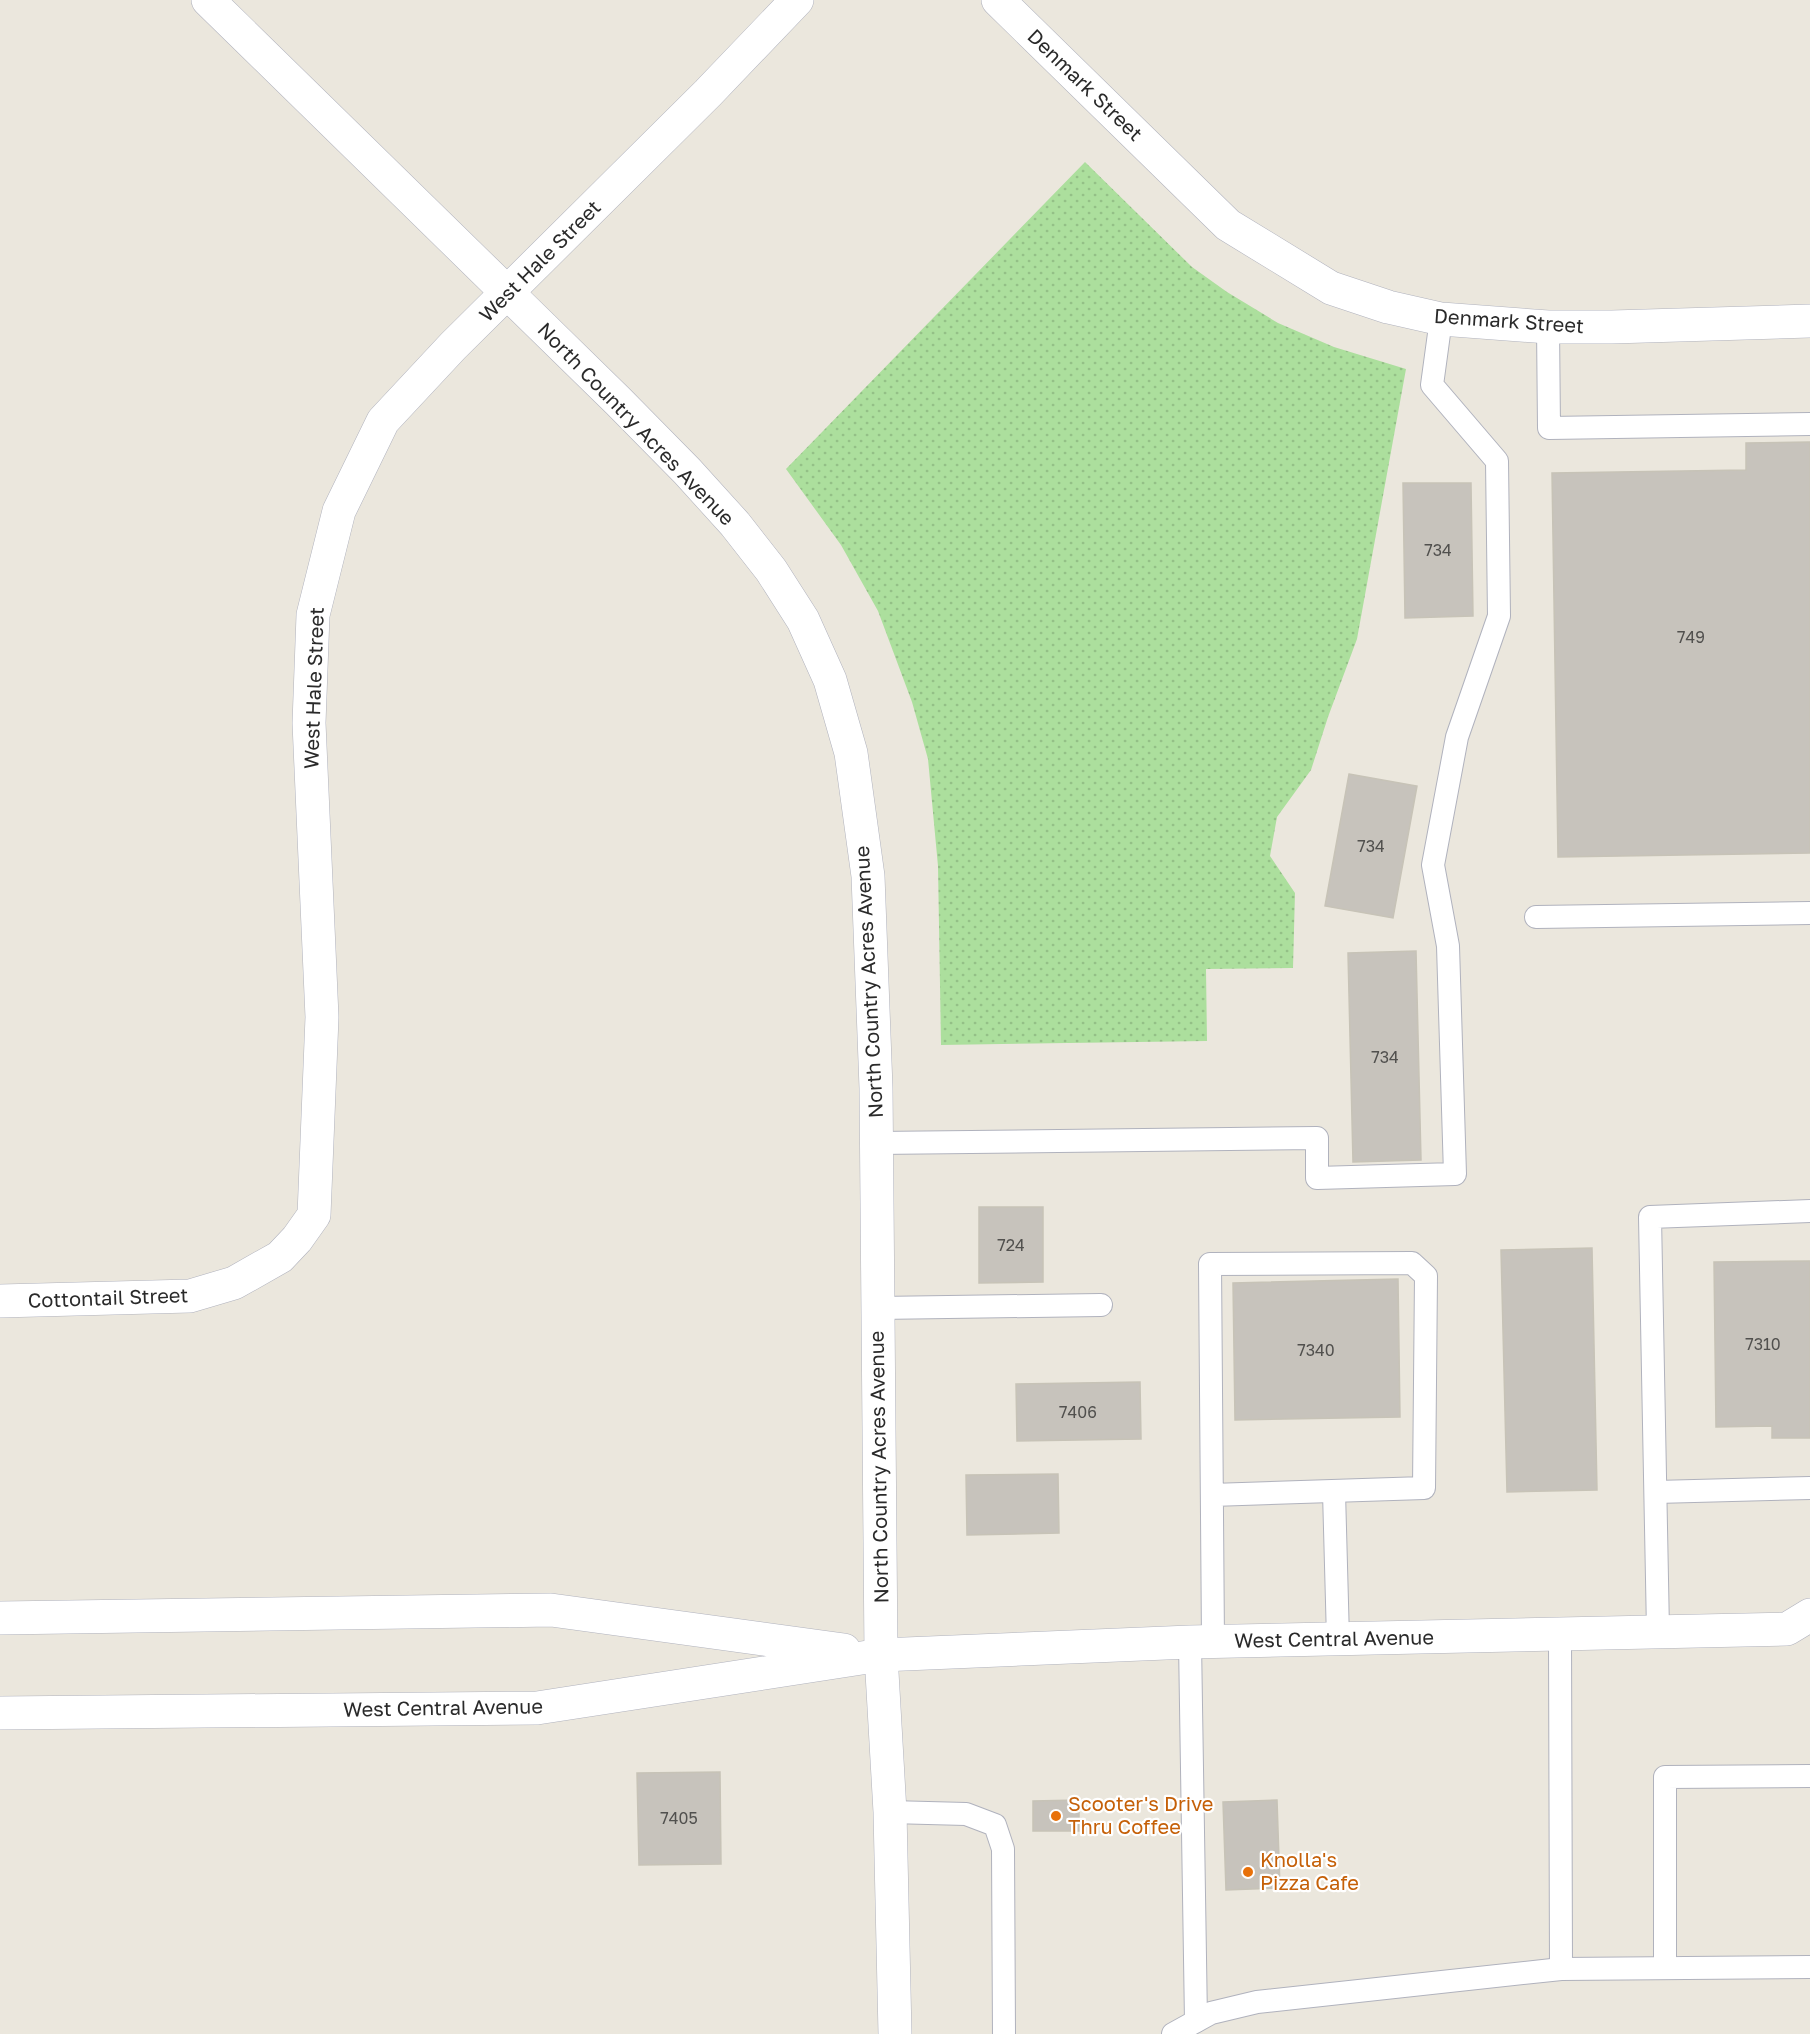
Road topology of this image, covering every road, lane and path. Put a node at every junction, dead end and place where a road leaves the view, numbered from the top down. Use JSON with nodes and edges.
{"nodes":[{"id":1,"x":208,"y":0,"type":"edge"},
{"id":2,"x":798,"y":0,"type":"edge"},
{"id":3,"x":998,"y":0,"type":"edge"},
{"id":4,"x":507,"y":294,"type":"junction"},
{"id":5,"x":1441,"y":319,"type":"junction"},
{"id":6,"x":1810,"y":321,"type":"edge"},
{"id":7,"x":1548,"y":327,"type":"junction"},
{"id":8,"x":1810,"y":424,"type":"edge"},
{"id":9,"x":1810,"y":913,"type":"edge"},
{"id":10,"x":1536,"y":918,"type":"dead end"},
{"id":11,"x":876,"y":1143,"type":"junction"},
{"id":12,"x":1810,"y":1211,"type":"edge"},
{"id":13,"x":280,"y":1257,"type":"joint"},
{"id":14,"x":0,"y":1302,"type":"edge"},
{"id":15,"x":1101,"y":1305,"type":"dead end"},
{"id":16,"x":878,"y":1308,"type":"junction"},
{"id":17,"x":1810,"y":1488,"type":"edge"},
{"id":18,"x":1334,"y":1492,"type":"junction"},
{"id":19,"x":1656,"y":1492,"type":"junction"},
{"id":20,"x":1212,"y":1495,"type":"junction"},
{"id":21,"x":0,"y":1618,"type":"edge"},
{"id":22,"x":1658,"y":1631,"type":"junction"},
{"id":23,"x":1802,"y":1631,"type":"edge"},
{"id":24,"x":1560,"y":1634,"type":"junction"},
{"id":25,"x":1338,"y":1638,"type":"junction"},
{"id":26,"x":1201,"y":1642,"type":"junction"},
{"id":27,"x":881,"y":1655,"type":"junction"},
{"id":28,"x":0,"y":1713,"type":"edge"},
{"id":29,"x":1810,"y":1776,"type":"edge"},
{"id":30,"x":890,"y":1812,"type":"junction"},
{"id":31,"x":1810,"y":1967,"type":"edge"},
{"id":32,"x":1665,"y":1968,"type":"junction"},
{"id":33,"x":1561,"y":1969,"type":"junction"},
{"id":34,"x":1196,"y":2021,"type":"junction"},
{"id":35,"x":895,"y":2034,"type":"edge"},
{"id":36,"x":1004,"y":2034,"type":"edge"},
{"id":37,"x":1173,"y":2034,"type":"edge"}],
"edges":[{"from":1,"to":4,"type":"street","name":"North Country Acres Avenue"},
{"from":2,"to":4,"type":"street","name":"West Hale Street"},
{"from":3,"to":5,"type":"street","name":"Denmark Street"},
{"from":4,"to":11,"type":"street","name":"North Country Acres Avenue"},
{"from":4,"to":13,"type":"street","name":"West Hale Street"},
{"from":5,"to":7,"type":"street","name":"Denmark Street"},
{"from":5,"to":11,"type":"lane"},
{"from":6,"to":7,"type":"street","name":"Denmark Street"},
{"from":7,"to":8,"type":"lane"},
{"from":9,"to":10,"type":"lane"},
{"from":11,"to":16,"type":"street","name":"North Country Acres Avenue"},
{"from":12,"to":19,"type":"lane"},
{"from":13,"to":14,"type":"street","name":"Cottontail Street"},
{"from":15,"to":16,"type":"lane"},
{"from":16,"to":27,"type":"street","name":"North Country Acres Avenue"},
{"from":17,"to":19,"type":"lane"},
{"from":18,"to":20,"type":"lane"},
{"from":18,"to":20,"type":"lane"},
{"from":18,"to":25,"type":"lane"},
{"from":19,"to":22,"type":"lane"},
{"from":20,"to":26,"type":"lane"},
{"from":21,"to":27,"type":"street","name":"West Central Avenue"},
{"from":22,"to":23,"type":"street","name":"West Central Avenue"},
{"from":22,"to":24,"type":"street","name":"West Central Avenue"},
{"from":24,"to":25,"type":"street","name":"West Central Avenue"},
{"from":24,"to":33,"type":"lane"},
{"from":25,"to":26,"type":"street","name":"West Central Avenue"},
{"from":26,"to":27,"type":"street","name":"West Central Avenue"},
{"from":26,"to":34,"type":"lane"},
{"from":27,"to":28,"type":"street","name":"West Central Avenue"},
{"from":27,"to":30,"type":"street","name":"North Country Acres Avenue"},
{"from":29,"to":32,"type":"lane"},
{"from":30,"to":35,"type":"street","name":"North Country Acres Avenue"},
{"from":30,"to":36,"type":"lane"},
{"from":31,"to":32,"type":"lane"},
{"from":32,"to":33,"type":"lane"},
{"from":33,"to":34,"type":"lane"},
{"from":34,"to":37,"type":"lane"}]}
